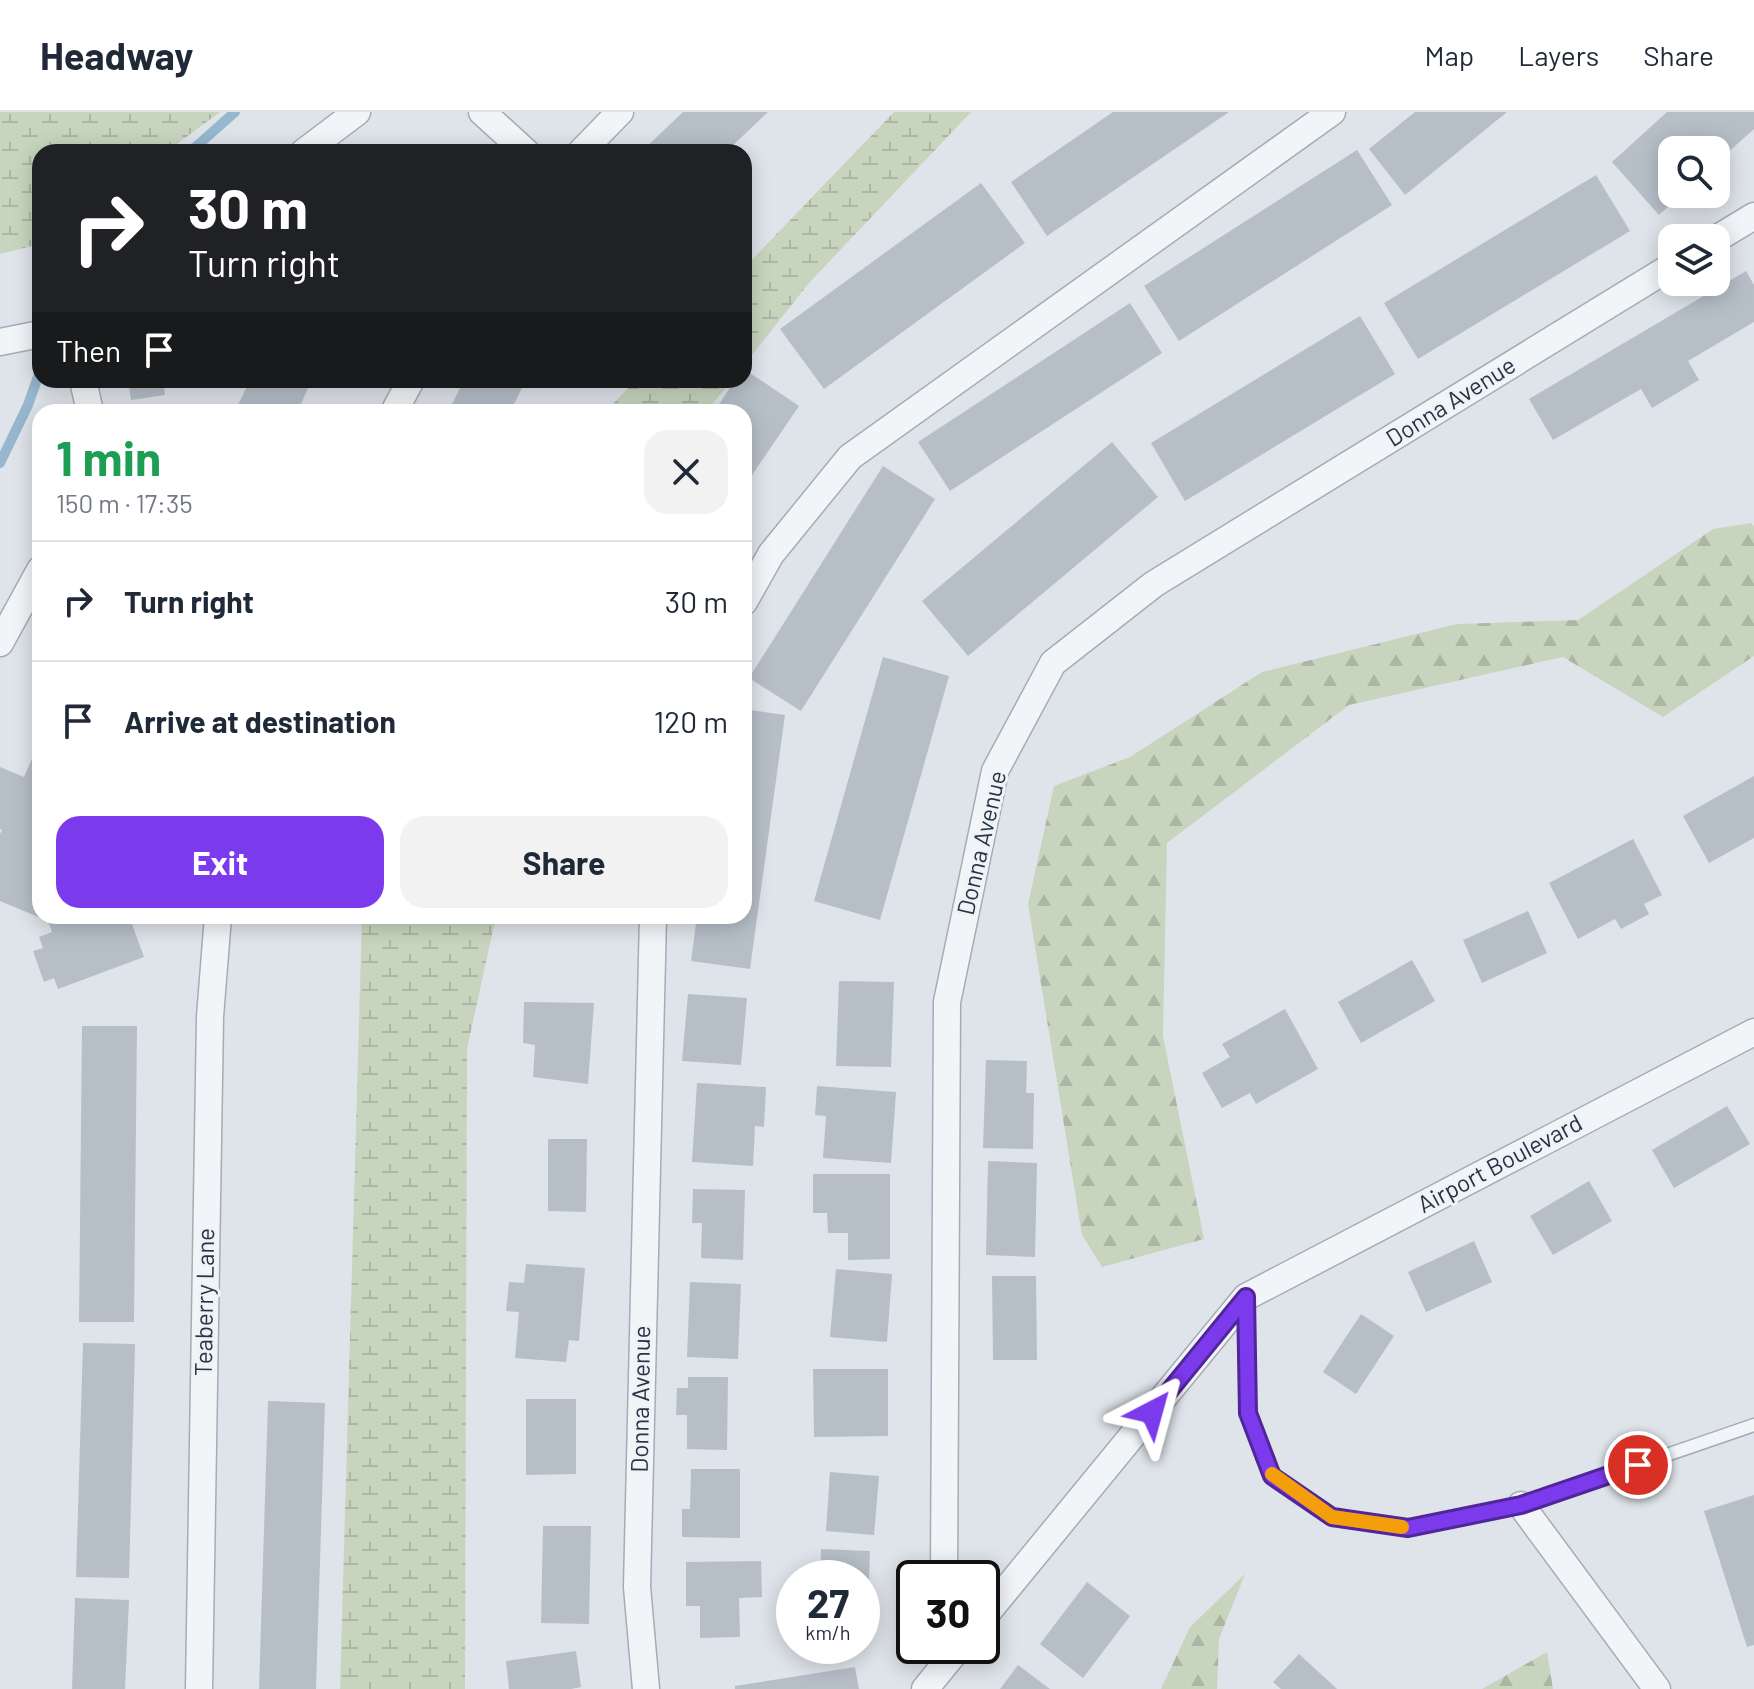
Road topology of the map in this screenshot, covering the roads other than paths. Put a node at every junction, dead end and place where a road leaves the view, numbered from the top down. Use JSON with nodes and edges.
{"nodes":[{"id":1,"x":357,"y":112,"type":"edge"},
{"id":2,"x":482,"y":112,"type":"edge"},
{"id":3,"x":620,"y":112,"type":"edge"},
{"id":4,"x":1332,"y":112,"type":"edge"},
{"id":5,"x":315,"y":144,"type":"edge"},
{"id":6,"x":517,"y":144,"type":"edge"},
{"id":7,"x":589,"y":144,"type":"edge"},
{"id":8,"x":1754,"y":216,"type":"edge"},
{"id":9,"x":1730,"y":231,"type":"edge"},
{"id":10,"x":1658,"y":275,"type":"edge"},
{"id":11,"x":32,"y":336,"type":"edge"},
{"id":12,"x":0,"y":342,"type":"edge"},
{"id":13,"x":32,"y":585,"type":"edge"},
{"id":14,"x":752,"y":588,"type":"edge"},
{"id":15,"x":0,"y":643,"type":"edge"},
{"id":16,"x":217,"y":924,"type":"edge"},
{"id":17,"x":653,"y":924,"type":"edge"},
{"id":18,"x":1754,"y":1032,"type":"edge"},
{"id":19,"x":1246,"y":1297,"type":"junction"},
{"id":20,"x":1754,"y":1425,"type":"edge"},
{"id":21,"x":1521,"y":1505,"type":"junction"},
{"id":22,"x":944,"y":1560,"type":"edge"},
{"id":23,"x":1000,"y":1597,"type":"edge"},
{"id":24,"x":942,"y":1664,"type":"edge"},
{"id":25,"x":199,"y":1689,"type":"edge"},
{"id":26,"x":646,"y":1689,"type":"edge"},
{"id":27,"x":925,"y":1689,"type":"edge"},
{"id":28,"x":1657,"y":1689,"type":"edge"}],
"edges":[{"from":1,"to":5,"type":"street"},
{"from":2,"to":6,"type":"street"},
{"from":3,"to":7,"type":"street"},
{"from":4,"to":14,"type":"street"},
{"from":8,"to":9,"type":"street"},
{"from":10,"to":22,"type":"street","name":"Donna Avenue"},
{"from":11,"to":12,"type":"street"},
{"from":13,"to":15,"type":"street"},
{"from":16,"to":25,"type":"street","name":"Teaberry Lane"},
{"from":17,"to":26,"type":"street","name":"Donna Avenue"},
{"from":18,"to":19,"type":"street","name":"Airport Boulevard"},
{"from":19,"to":21,"type":"lane"},
{"from":19,"to":23,"type":"street"},
{"from":20,"to":21,"type":"lane"},
{"from":21,"to":28,"type":"street"},
{"from":24,"to":27,"type":"street"}]}
